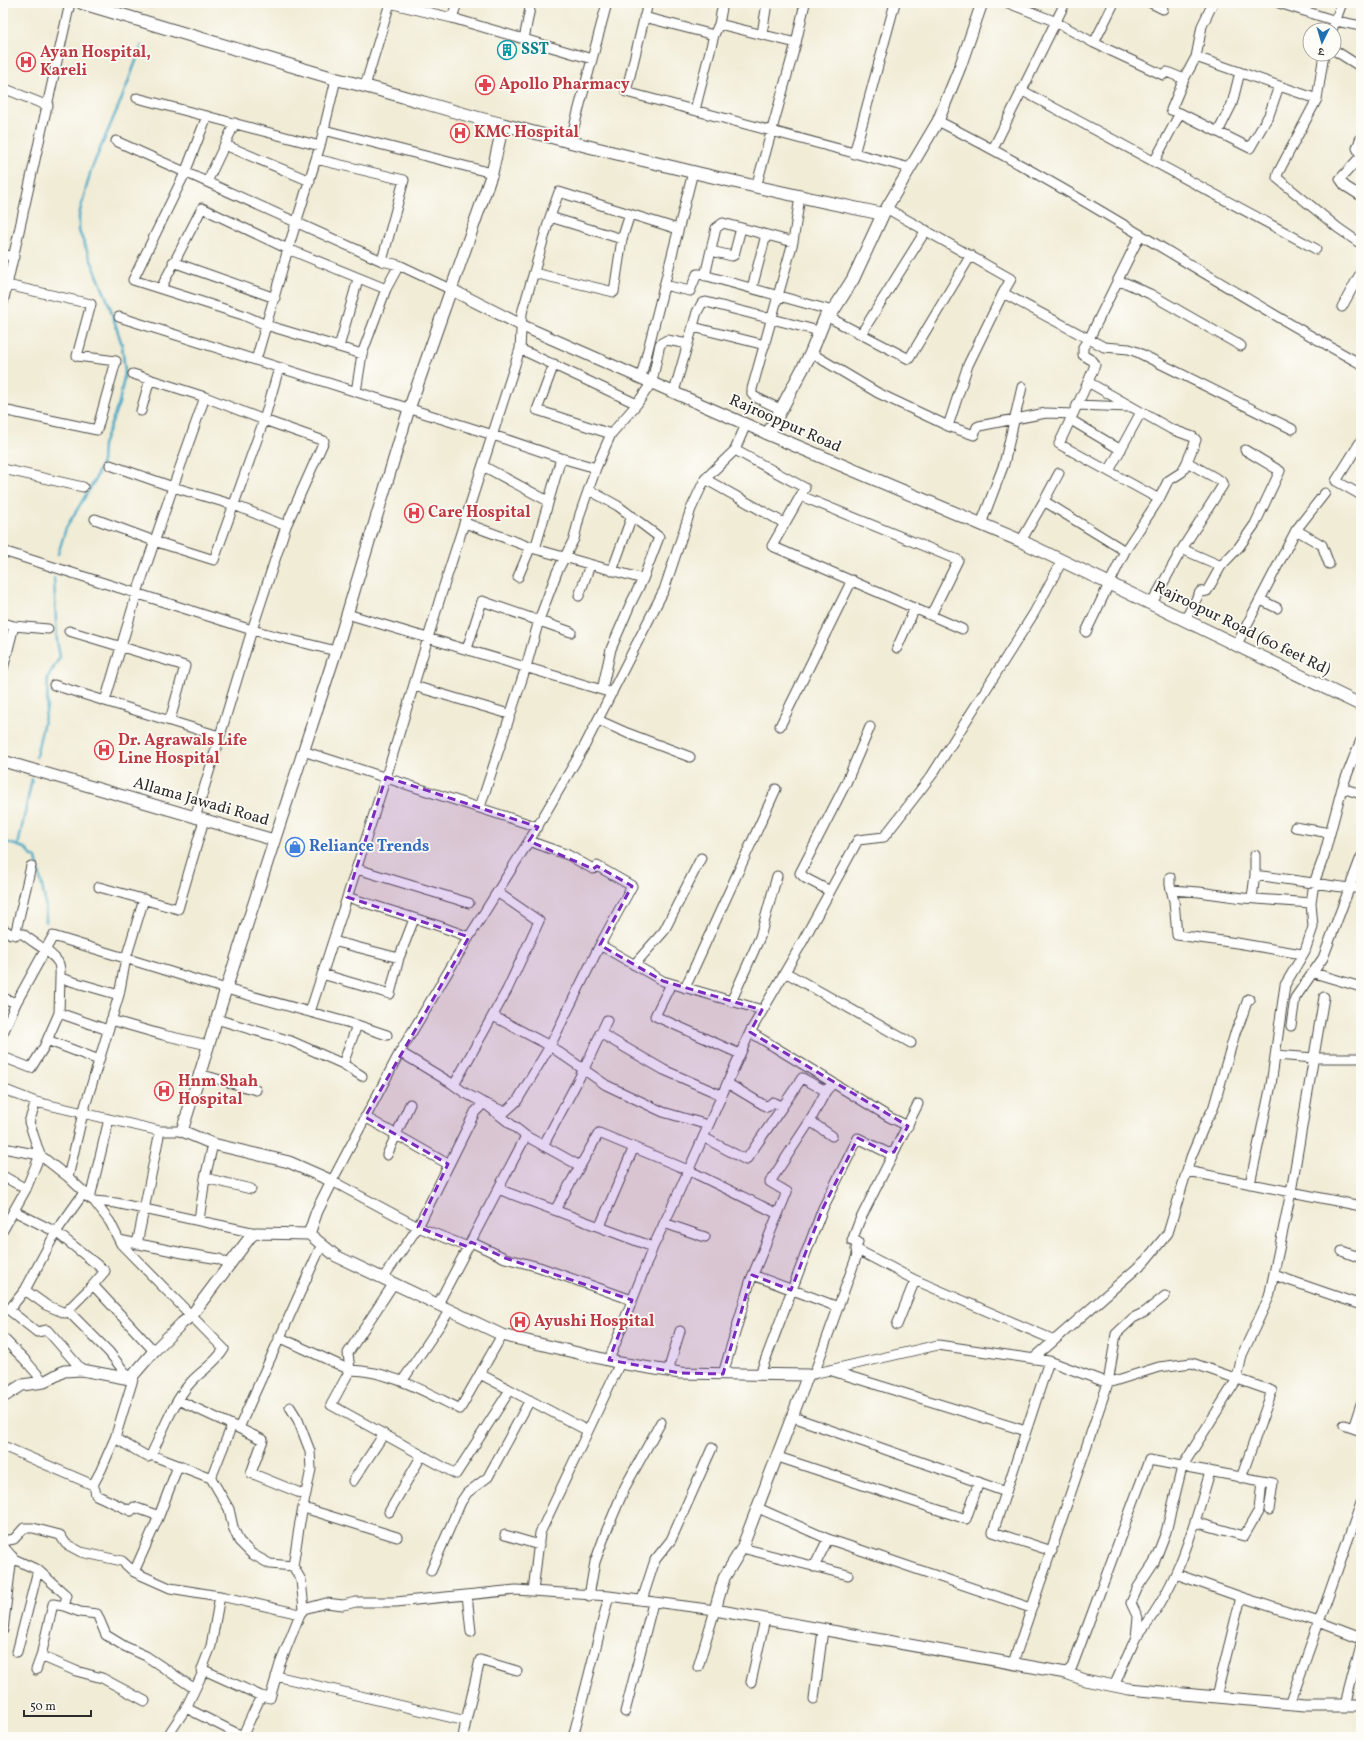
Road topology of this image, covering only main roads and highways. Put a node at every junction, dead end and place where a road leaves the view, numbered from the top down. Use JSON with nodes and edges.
{"nodes":[{"id":1,"x":82,"y":3,"type":"edge"},
{"id":2,"x":1108,"y":582,"type":"joint"},
{"id":3,"x":1361,"y":705,"type":"edge"}],
"edges":[{"from":1,"to":2,"type":"main road","name":"Rajrooppur Road"},
{"from":2,"to":3,"type":"main road","name":"Rajroopur Road (60 feet Rd)"}]}
